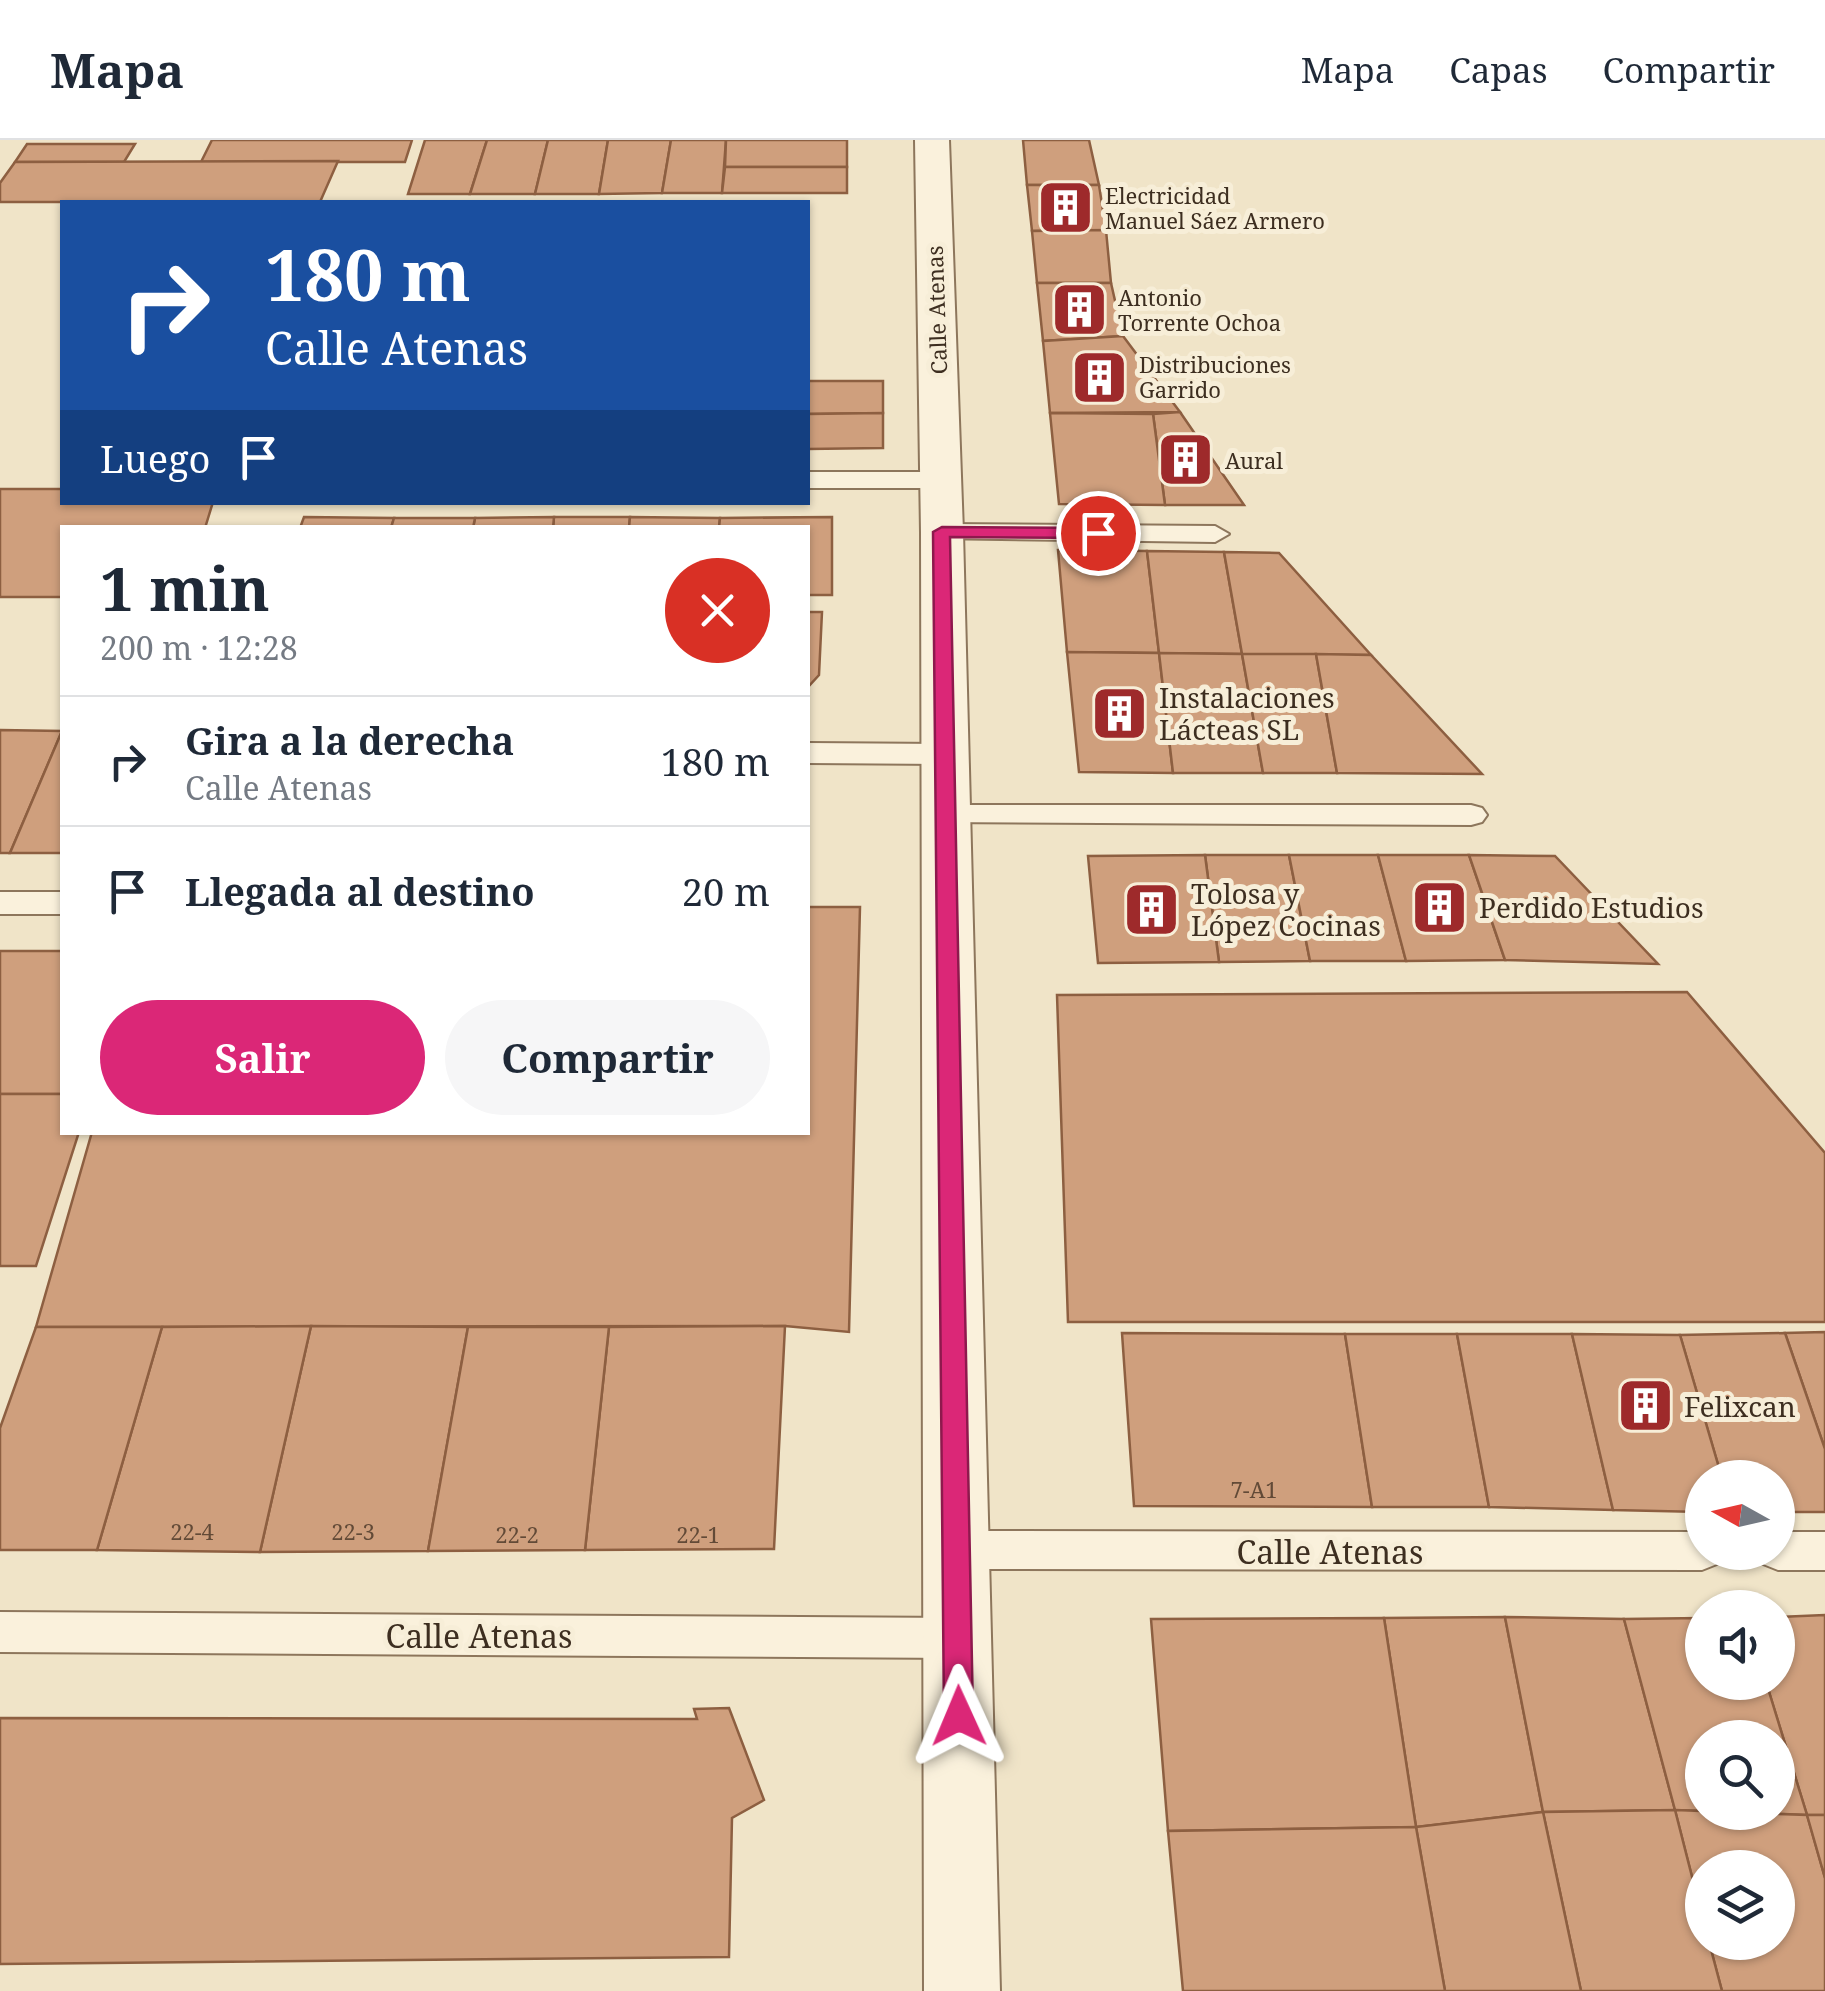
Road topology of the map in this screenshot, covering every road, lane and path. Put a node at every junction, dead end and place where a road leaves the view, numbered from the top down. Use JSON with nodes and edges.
{"nodes":[{"id":1,"x":932,"y":140,"type":"edge"},
{"id":2,"x":810,"y":480,"type":"edge"},
{"id":3,"x":941,"y":480,"type":"junction"},
{"id":4,"x":942,"y":532,"type":"junction"},
{"id":5,"x":1215,"y":534,"type":"dead end"},
{"id":6,"x":810,"y":754,"type":"edge"},
{"id":7,"x":945,"y":784,"type":"junction"},
{"id":8,"x":1471,"y":815,"type":"dead end"},
{"id":9,"x":60,"y":902,"type":"edge"},
{"id":10,"x":0,"y":903,"type":"edge"},
{"id":11,"x":956,"y":1550,"type":"junction"},
{"id":12,"x":1685,"y":1551,"type":"edge"},
{"id":13,"x":1795,"y":1552,"type":"edge"},
{"id":14,"x":1825,"y":1552,"type":"edge"},
{"id":15,"x":0,"y":1632,"type":"edge"},
{"id":16,"x":958,"y":1638,"type":"junction"},
{"id":17,"x":962,"y":1991,"type":"edge"}],
"edges":[{"from":1,"to":3,"type":"street","name":"Calle Atenas"},
{"from":2,"to":3,"type":"lane"},
{"from":3,"to":4,"type":"street","name":"Calle Atenas"},
{"from":4,"to":5,"type":"lane"},
{"from":4,"to":7,"type":"street","name":"Calle Atenas"},
{"from":6,"to":7,"type":"lane"},
{"from":7,"to":8,"type":"lane"},
{"from":7,"to":11,"type":"street","name":"Calle Atenas"},
{"from":9,"to":10,"type":"lane"},
{"from":11,"to":12,"type":"lane","name":"Calle Atenas"},
{"from":11,"to":16,"type":"street","name":"Calle Atenas"},
{"from":13,"to":14,"type":"lane"},
{"from":15,"to":16,"type":"lane","name":"Calle Atenas"},
{"from":16,"to":17,"type":"street","name":"Calle Atenas"}]}
